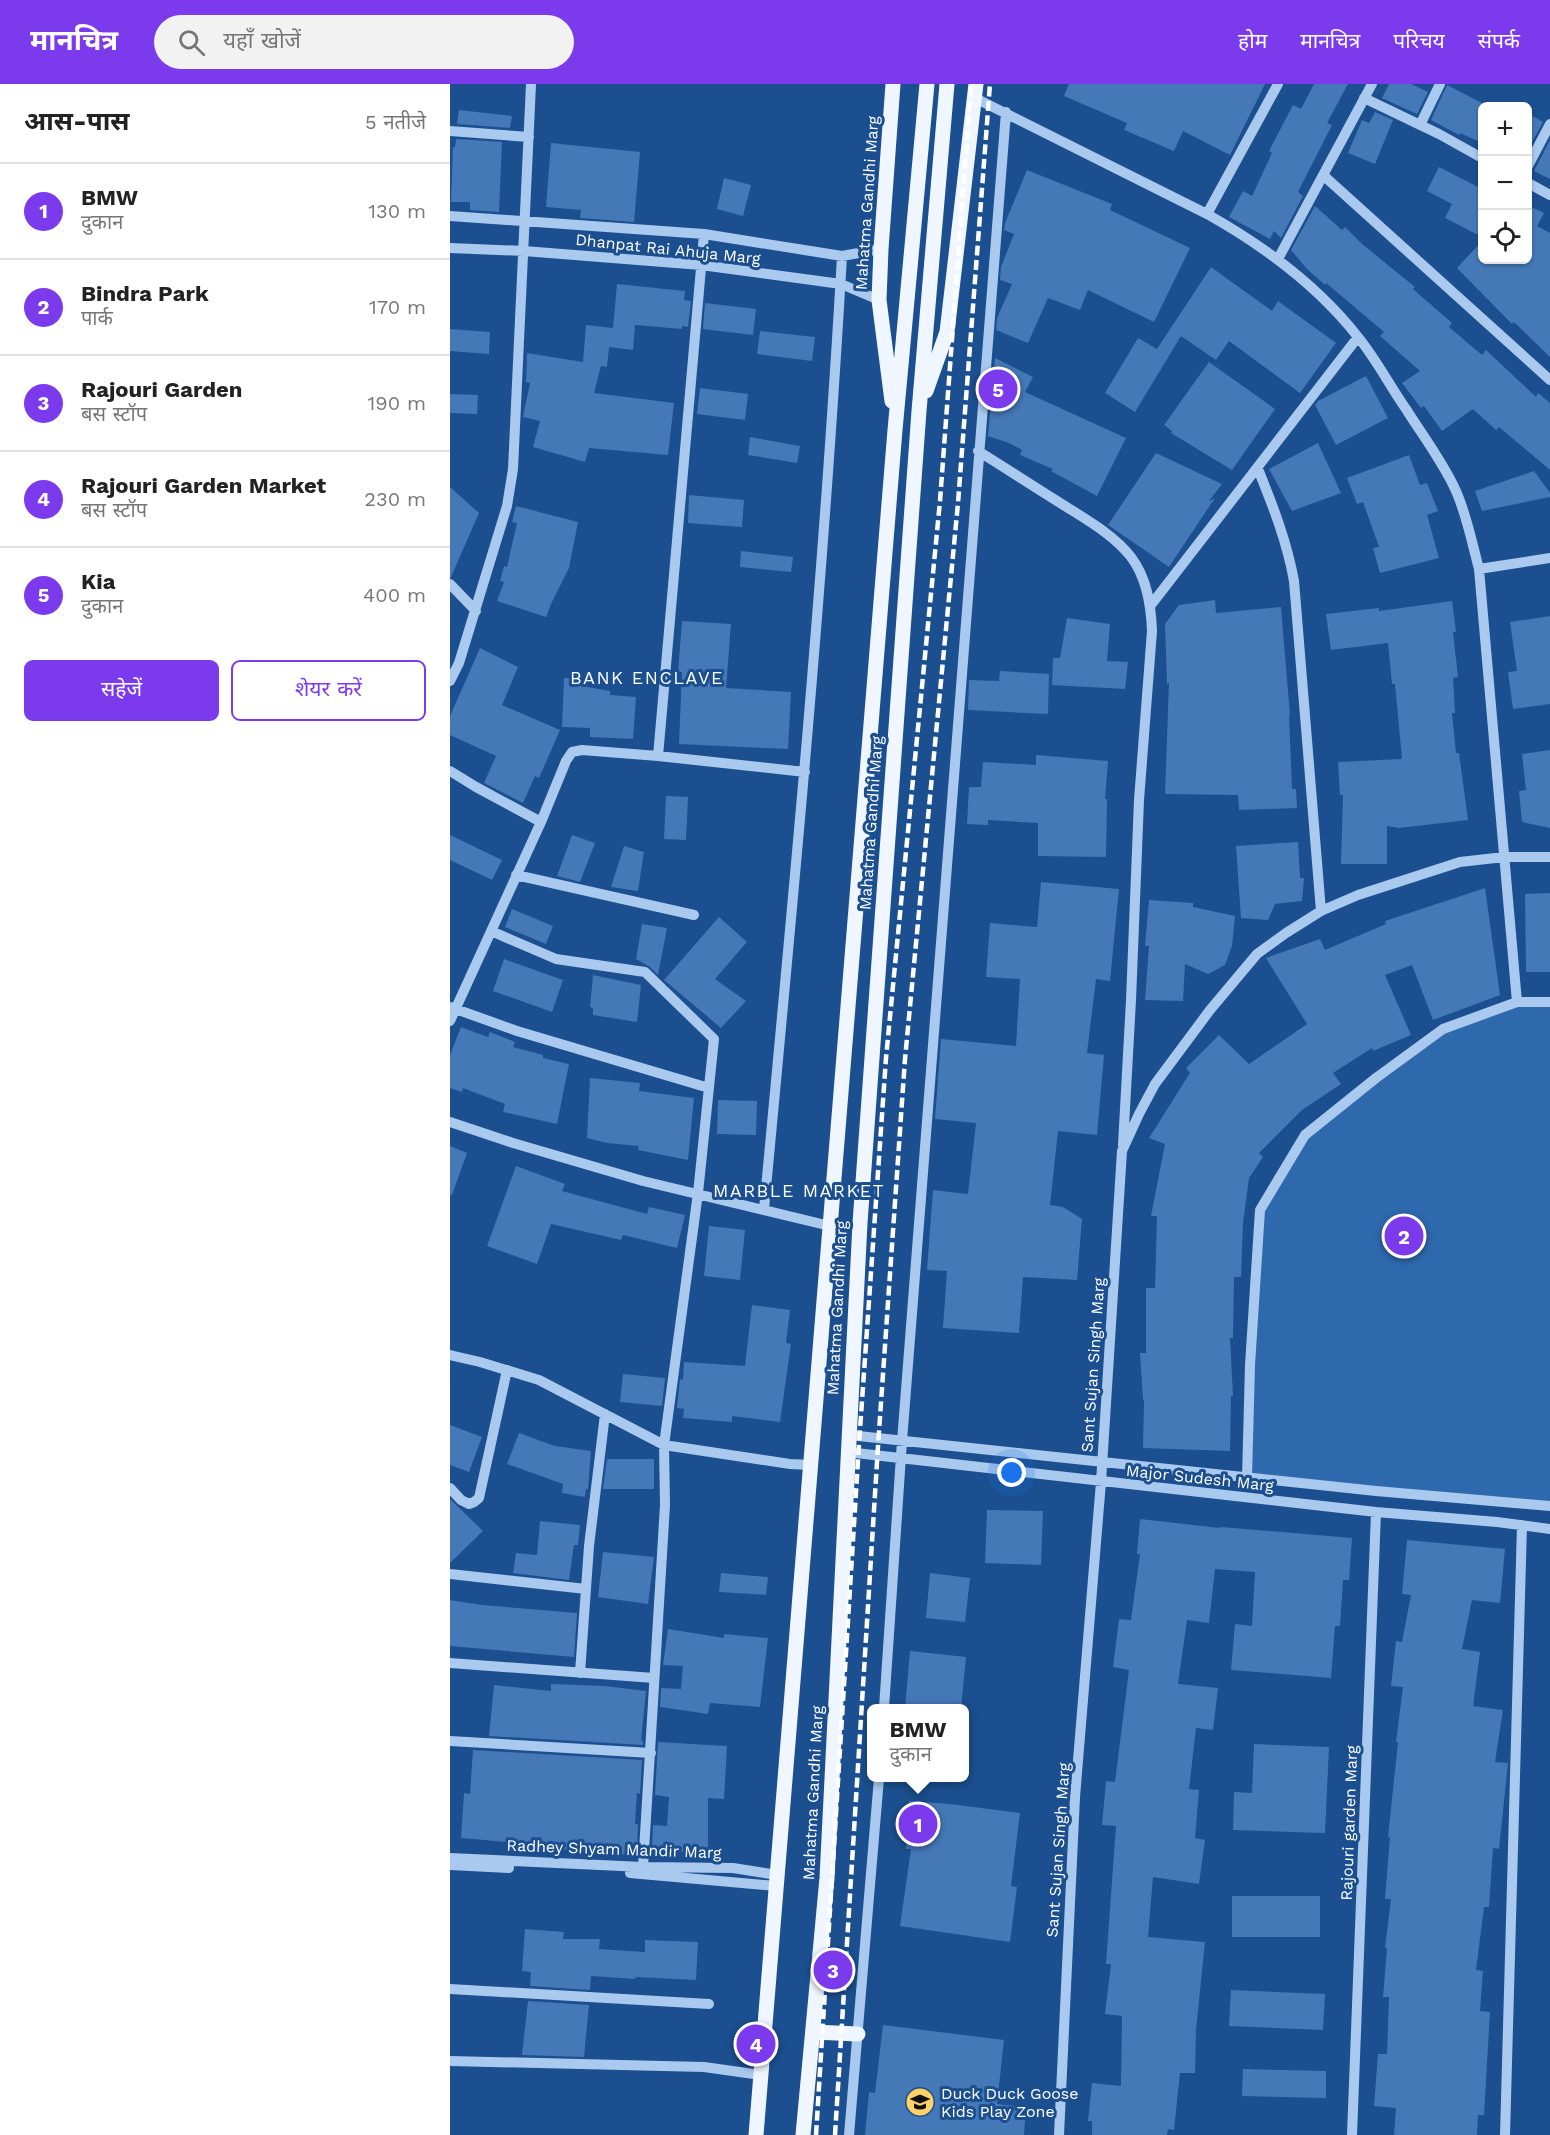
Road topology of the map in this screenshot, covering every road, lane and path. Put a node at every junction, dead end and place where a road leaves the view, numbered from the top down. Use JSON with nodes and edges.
{"nodes":[{"id":1,"x":531,"y":84,"type":"edge"},
{"id":2,"x":893,"y":84,"type":"edge"},
{"id":3,"x":927,"y":84,"type":"edge"},
{"id":4,"x":947,"y":84,"type":"edge"},
{"id":5,"x":1278,"y":84,"type":"edge"},
{"id":6,"x":1372,"y":84,"type":"edge"},
{"id":7,"x":1440,"y":84,"type":"edge"},
{"id":8,"x":975,"y":91,"type":"edge"},
{"id":9,"x":1364,"y":98,"type":"junction"},
{"id":10,"x":1006,"y":112,"type":"junction"},
{"id":11,"x":1550,"y":124,"type":"edge"},
{"id":12,"x":1420,"y":125,"type":"junction"},
{"id":13,"x":450,"y":131,"type":"edge"},
{"id":14,"x":529,"y":136,"type":"junction"},
{"id":15,"x":1478,"y":156,"type":"edge"},
{"id":16,"x":1532,"y":157,"type":"edge"},
{"id":17,"x":1323,"y":175,"type":"junction"},
{"id":18,"x":1532,"y":186,"type":"edge"},
{"id":19,"x":1550,"y":195,"type":"edge"},
{"id":20,"x":1208,"y":214,"type":"junction"},
{"id":21,"x":450,"y":216,"type":"edge"},
{"id":22,"x":525,"y":220,"type":"junction"},
{"id":23,"x":704,"y":234,"type":"junction"},
{"id":24,"x":450,"y":248,"type":"edge"},
{"id":25,"x":880,"y":249,"type":"junction"},
{"id":26,"x":524,"y":251,"type":"junction"},
{"id":27,"x":842,"y":256,"type":"junction"},
{"id":28,"x":1278,"y":259,"type":"junction"},
{"id":29,"x":701,"y":265,"type":"junction"},
{"id":30,"x":841,"y":284,"type":"junction"},
{"id":31,"x":879,"y":300,"type":"junction"},
{"id":32,"x":1358,"y":337,"type":"junction"},
{"id":33,"x":1550,"y":380,"type":"edge"},
{"id":34,"x":919,"y":411,"type":"junction"},
{"id":35,"x":895,"y":430,"type":"junction"},
{"id":36,"x":978,"y":451,"type":"junction"},
{"id":37,"x":1258,"y":469,"type":"junction"},
{"id":38,"x":1550,"y":558,"type":"edge"},
{"id":39,"x":1479,"y":569,"type":"junction"},
{"id":40,"x":450,"y":584,"type":"edge"},
{"id":41,"x":1151,"y":605,"type":"junction"},
{"id":42,"x":476,"y":611,"type":"junction"},
{"id":43,"x":450,"y":681,"type":"edge"},
{"id":44,"x":658,"y":756,"type":"junction"},
{"id":45,"x":450,"y":771,"type":"edge"},
{"id":46,"x":805,"y":772,"type":"junction"},
{"id":47,"x":541,"y":822,"type":"junction"},
{"id":48,"x":1504,"y":857,"type":"junction"},
{"id":49,"x":1550,"y":857,"type":"edge"},
{"id":50,"x":516,"y":875,"type":"junction"},
{"id":51,"x":1321,"y":911,"type":"junction"},
{"id":52,"x":694,"y":915,"type":"dead end"},
{"id":53,"x":491,"y":931,"type":"junction"},
{"id":54,"x":1517,"y":1002,"type":"junction"},
{"id":55,"x":1550,"y":1002,"type":"edge"},
{"id":56,"x":453,"y":1008,"type":"edge"},
{"id":57,"x":450,"y":1021,"type":"edge"},
{"id":58,"x":709,"y":1088,"type":"junction"},
{"id":59,"x":450,"y":1122,"type":"edge"},
{"id":60,"x":1122,"y":1151,"type":"junction"},
{"id":61,"x":698,"y":1194,"type":"junction"},
{"id":62,"x":764,"y":1209,"type":"junction"},
{"id":63,"x":830,"y":1226,"type":"junction"},
{"id":64,"x":450,"y":1355,"type":"edge"},
{"id":65,"x":507,"y":1370,"type":"junction"},
{"id":66,"x":605,"y":1414,"type":"junction"},
{"id":67,"x":849,"y":1435,"type":"junction"},
{"id":68,"x":902,"y":1441,"type":"junction"},
{"id":69,"x":664,"y":1445,"type":"junction"},
{"id":70,"x":847,"y":1452,"type":"junction"},
{"id":71,"x":900,"y":1458,"type":"junction"},
{"id":72,"x":1101,"y":1463,"type":"junction"},
{"id":73,"x":811,"y":1465,"type":"junction"},
{"id":74,"x":1247,"y":1478,"type":"junction"},
{"id":75,"x":1101,"y":1482,"type":"junction"},
{"id":76,"x":450,"y":1488,"type":"edge"},
{"id":77,"x":1550,"y":1506,"type":"edge"},
{"id":78,"x":1376,"y":1512,"type":"junction"},
{"id":79,"x":1522,"y":1525,"type":"junction"},
{"id":80,"x":1550,"y":1529,"type":"edge"},
{"id":81,"x":450,"y":1574,"type":"edge"},
{"id":82,"x":586,"y":1589,"type":"junction"},
{"id":83,"x":450,"y":1663,"type":"edge"},
{"id":84,"x":580,"y":1673,"type":"junction"},
{"id":85,"x":654,"y":1678,"type":"junction"},
{"id":86,"x":884,"y":1704,"type":"edge"},
{"id":87,"x":450,"y":1741,"type":"edge"},
{"id":88,"x":651,"y":1753,"type":"junction"},
{"id":89,"x":879,"y":1782,"type":"edge"},
{"id":90,"x":450,"y":1858,"type":"edge"},
{"id":91,"x":450,"y":1865,"type":"edge"},
{"id":92,"x":643,"y":1867,"type":"junction"},
{"id":93,"x":777,"y":1880,"type":"junction"},
{"id":94,"x":450,"y":1989,"type":"edge"},
{"id":95,"x":709,"y":2004,"type":"dead end"},
{"id":96,"x":813,"y":2032,"type":"junction"},
{"id":97,"x":858,"y":2034,"type":"junction"},
{"id":98,"x":450,"y":2061,"type":"edge"},
{"id":99,"x":761,"y":2075,"type":"junction"},
{"id":100,"x":756,"y":2135,"type":"edge"},
{"id":101,"x":803,"y":2135,"type":"edge"},
{"id":102,"x":849,"y":2135,"type":"edge"},
{"id":103,"x":1059,"y":2135,"type":"edge"},
{"id":104,"x":1352,"y":2135,"type":"edge"},
{"id":105,"x":1505,"y":2135,"type":"edge"}],
"edges":[{"from":1,"to":14,"type":"street"},
{"from":2,"to":25,"type":"main road","name":"Mahatma Gandhi Marg"},
{"from":3,"to":35,"type":"main road","name":"Mahatma Gandhi Marg"},
{"from":4,"to":34,"type":"main road","name":"Mahatma Gandhi Marg"},
{"from":5,"to":20,"type":"street"},
{"from":6,"to":9,"type":"street"},
{"from":7,"to":12,"type":"street"},
{"from":8,"to":10,"type":"street"},
{"from":8,"to":34,"type":"main road","name":"Mahatma Gandhi Marg"},
{"from":9,"to":12,"type":"street"},
{"from":9,"to":17,"type":"street"},
{"from":10,"to":20,"type":"street"},
{"from":10,"to":36,"type":"street"},
{"from":11,"to":16,"type":"street"},
{"from":12,"to":15,"type":"street"},
{"from":13,"to":14,"type":"street"},
{"from":14,"to":22,"type":"street"},
{"from":17,"to":28,"type":"street"},
{"from":17,"to":33,"type":"street"},
{"from":18,"to":19,"type":"street"},
{"from":20,"to":28,"type":"street"},
{"from":21,"to":22,"type":"street","name":"Dhanpat Rai Ahuja Marg"},
{"from":22,"to":23,"type":"street","name":"Dhanpat Rai Ahuja Marg"},
{"from":22,"to":26,"type":"street"},
{"from":23,"to":27,"type":"street","name":"Dhanpat Rai Ahuja Marg"},
{"from":23,"to":29,"type":"street"},
{"from":24,"to":26,"type":"street","name":"Dhanpat Rai Ahuja Marg"},
{"from":25,"to":27,"type":"street","name":"Dhanpat Rai Ahuja Marg"},
{"from":25,"to":31,"type":"main road","name":"Mahatma Gandhi Marg"},
{"from":26,"to":29,"type":"street","name":"Dhanpat Rai Ahuja Marg"},
{"from":26,"to":42,"type":"street"},
{"from":27,"to":30,"type":"street"},
{"from":28,"to":32,"type":"street"},
{"from":29,"to":30,"type":"street","name":"Dhanpat Rai Ahuja Marg"},
{"from":29,"to":44,"type":"street"},
{"from":30,"to":31,"type":"street","name":"Dhanpat Rai Ahuja Marg"},
{"from":30,"to":46,"type":"street"},
{"from":31,"to":35,"type":"main road","name":"Mahatma Gandhi Marg"},
{"from":32,"to":37,"type":"street"},
{"from":32,"to":39,"type":"street"},
{"from":34,"to":67,"type":"main road","name":"Mahatma Gandhi Marg"},
{"from":35,"to":63,"type":"main road","name":"Mahatma Gandhi Marg"},
{"from":36,"to":41,"type":"street"},
{"from":36,"to":68,"type":"street"},
{"from":37,"to":41,"type":"street"},
{"from":37,"to":51,"type":"street"},
{"from":38,"to":39,"type":"street"},
{"from":39,"to":48,"type":"street"},
{"from":40,"to":42,"type":"street"},
{"from":41,"to":60,"type":"street"},
{"from":42,"to":43,"type":"street"},
{"from":44,"to":46,"type":"street"},
{"from":44,"to":47,"type":"street"},
{"from":45,"to":47,"type":"street"},
{"from":46,"to":62,"type":"street"},
{"from":47,"to":50,"type":"street"},
{"from":48,"to":49,"type":"street","name":"Sant Sujan Singh Marg"},
{"from":48,"to":51,"type":"street","name":"Sant Sujan Singh Marg"},
{"from":48,"to":54,"type":"street"},
{"from":50,"to":52,"type":"street"},
{"from":50,"to":53,"type":"street"},
{"from":51,"to":60,"type":"street","name":"Sant Sujan Singh Marg"},
{"from":53,"to":56,"type":"street"},
{"from":53,"to":58,"type":"street"},
{"from":54,"to":55,"type":"street"},
{"from":54,"to":74,"type":"street"},
{"from":56,"to":57,"type":"street"},
{"from":56,"to":58,"type":"street"},
{"from":58,"to":61,"type":"street"},
{"from":59,"to":61,"type":"street"},
{"from":60,"to":72,"type":"street","name":"Sant Sujan Singh Marg"},
{"from":61,"to":62,"type":"street"},
{"from":61,"to":69,"type":"street"},
{"from":62,"to":63,"type":"street"},
{"from":63,"to":73,"type":"main road","name":"Mahatma Gandhi Marg"},
{"from":64,"to":65,"type":"street"},
{"from":65,"to":66,"type":"street"},
{"from":65,"to":76,"type":"street"},
{"from":66,"to":69,"type":"street"},
{"from":66,"to":82,"type":"street"},
{"from":67,"to":68,"type":"street","name":"Major Sudesh Marg"},
{"from":67,"to":70,"type":"main road","name":"Mahatma Gandhi Marg"},
{"from":68,"to":71,"type":"street"},
{"from":68,"to":72,"type":"street","name":"Major Sudesh Marg"},
{"from":69,"to":73,"type":"street"},
{"from":69,"to":85,"type":"street"},
{"from":70,"to":71,"type":"street","name":"Major Sudesh Marg"},
{"from":70,"to":96,"type":"main road","name":"Mahatma Gandhi Marg"},
{"from":71,"to":75,"type":"street","name":"Major Sudesh Marg"},
{"from":71,"to":86,"type":"street"},
{"from":72,"to":74,"type":"street","name":"Major Sudesh Marg"},
{"from":72,"to":75,"type":"street","name":"Sant Sujan Singh Marg"},
{"from":73,"to":93,"type":"main road","name":"Mahatma Gandhi Marg"},
{"from":74,"to":77,"type":"street","name":"Major Sudesh Marg"},
{"from":75,"to":78,"type":"street","name":"Major Sudesh Marg"},
{"from":75,"to":103,"type":"street","name":"Sant Sujan Singh Marg"},
{"from":78,"to":79,"type":"street","name":"Major Sudesh Marg"},
{"from":78,"to":104,"type":"street","name":"Rajouri garden Marg"},
{"from":79,"to":80,"type":"street","name":"Major Sudesh Marg"},
{"from":79,"to":105,"type":"street"},
{"from":81,"to":82,"type":"street"},
{"from":82,"to":84,"type":"street"},
{"from":83,"to":84,"type":"street"},
{"from":84,"to":85,"type":"street"},
{"from":85,"to":88,"type":"street"},
{"from":87,"to":88,"type":"street"},
{"from":88,"to":92,"type":"street"},
{"from":89,"to":97,"type":"street"},
{"from":90,"to":92,"type":"street","name":"Radhey Shyam Mandir Marg"},
{"from":91,"to":93,"type":"street","name":"Radhey Shyam Mandir Marg"},
{"from":92,"to":93,"type":"street","name":"Radhey Shyam Mandir Marg"},
{"from":93,"to":99,"type":"main road","name":"Mahatma Gandhi Marg"},
{"from":94,"to":95,"type":"street"},
{"from":96,"to":97,"type":"main road"},
{"from":96,"to":101,"type":"main road","name":"Mahatma Gandhi Marg"},
{"from":97,"to":102,"type":"street"},
{"from":98,"to":99,"type":"street"},
{"from":99,"to":100,"type":"main road","name":"Mahatma Gandhi Marg"}]}
